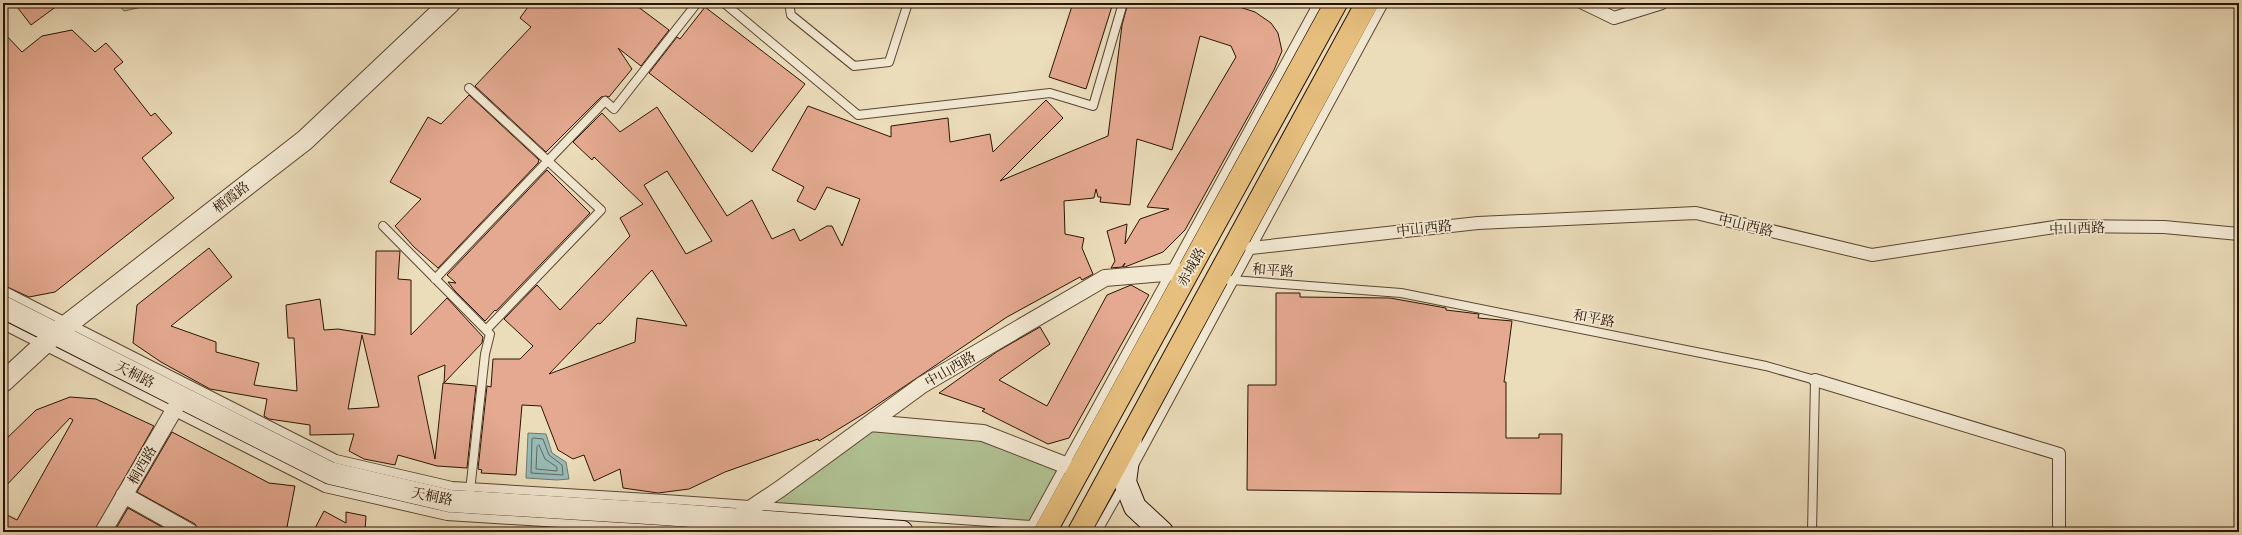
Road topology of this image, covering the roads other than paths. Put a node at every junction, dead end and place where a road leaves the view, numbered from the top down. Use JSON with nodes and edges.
{"nodes":[{"id":1,"x":450,"y":3,"type":"edge"},
{"id":2,"x":697,"y":3,"type":"edge"},
{"id":3,"x":724,"y":3,"type":"edge"},
{"id":4,"x":788,"y":3,"type":"edge"},
{"id":5,"x":908,"y":3,"type":"edge"},
{"id":6,"x":1123,"y":3,"type":"edge"},
{"id":7,"x":1318,"y":3,"type":"edge"},
{"id":8,"x":1336,"y":3,"type":"edge"},
{"id":9,"x":1367,"y":3,"type":"edge"},
{"id":10,"x":1384,"y":3,"type":"edge"},
{"id":11,"x":1583,"y":3,"type":"edge"},
{"id":12,"x":1662,"y":3,"type":"edge"},
{"id":13,"x":469,"y":88,"type":"dead end"},
{"id":14,"x":383,"y":226,"type":"dead end"},
{"id":15,"x":2239,"y":234,"type":"edge"},
{"id":16,"x":1251,"y":248,"type":"junction"},
{"id":17,"x":1180,"y":272,"type":"junction"},
{"id":18,"x":435,"y":279,"type":"junction"},
{"id":19,"x":1216,"y":279,"type":"junction"},
{"id":20,"x":3,"y":290,"type":"edge"},
{"id":21,"x":3,"y":307,"type":"edge"},
{"id":22,"x":3,"y":325,"type":"edge"},
{"id":23,"x":486,"y":330,"type":"junction"},
{"id":24,"x":55,"y":334,"type":"junction"},
{"id":25,"x":1815,"y":380,"type":"junction"},
{"id":26,"x":3,"y":382,"type":"edge"},
{"id":27,"x":177,"y":404,"type":"junction"},
{"id":28,"x":870,"y":423,"type":"junction"},
{"id":29,"x":1131,"y":436,"type":"junction"},
{"id":30,"x":1065,"y":465,"type":"junction"},
{"id":31,"x":1125,"y":482,"type":"junction"},
{"id":32,"x":124,"y":495,"type":"junction"},
{"id":33,"x":469,"y":502,"type":"junction"},
{"id":34,"x":756,"y":505,"type":"junction"},
{"id":35,"x":735,"y":519,"type":"junction"},
{"id":36,"x":1035,"y":530,"type":"edge"},
{"id":37,"x":103,"y":532,"type":"edge"},
{"id":38,"x":190,"y":532,"type":"edge"},
{"id":39,"x":702,"y":532,"type":"edge"},
{"id":40,"x":902,"y":532,"type":"edge"},
{"id":41,"x":1079,"y":532,"type":"edge"},
{"id":42,"x":1097,"y":532,"type":"edge"},
{"id":43,"x":1162,"y":532,"type":"edge"},
{"id":44,"x":1812,"y":532,"type":"edge"},
{"id":45,"x":2059,"y":532,"type":"edge"}],
"edges":[{"from":1,"to":24,"type":"street","name":"栖霞路"},
{"from":2,"to":18,"type":"lane"},
{"from":3,"to":6,"type":"lane"},
{"from":4,"to":5,"type":"lane"},
{"from":7,"to":17,"type":"lane"},
{"from":8,"to":17,"type":"main road","name":"赤城路"},
{"from":9,"to":19,"type":"main road","name":"赤城路"},
{"from":10,"to":16,"type":"lane"},
{"from":11,"to":12,"type":"street"},
{"from":13,"to":23,"type":"lane"},
{"from":14,"to":18,"type":"lane"},
{"from":15,"to":16,"type":"street","name":"中山西路"},
{"from":16,"to":31,"type":"lane"},
{"from":17,"to":28,"type":"street","name":"中山西路"},
{"from":17,"to":30,"type":"lane"},
{"from":17,"to":36,"type":"main road","name":"赤城路"},
{"from":18,"to":23,"type":"lane"},
{"from":19,"to":25,"type":"lane","name":"和平路"},
{"from":19,"to":29,"type":"main road","name":"赤城路"},
{"from":20,"to":24,"type":"lane"},
{"from":21,"to":24,"type":"main road","name":"天桐路"},
{"from":22,"to":24,"type":"lane"},
{"from":23,"to":33,"type":"lane"},
{"from":24,"to":26,"type":"street","name":"栖霞路"},
{"from":24,"to":27,"type":"main road","name":"天桐路"},
{"from":24,"to":34,"type":"lane"},
{"from":25,"to":44,"type":"lane"},
{"from":25,"to":45,"type":"street"},
{"from":27,"to":32,"type":"street","name":"桐西路"},
{"from":27,"to":33,"type":"main road","name":"天桐路"},
{"from":27,"to":39,"type":"lane"},
{"from":28,"to":30,"type":"street"},
{"from":28,"to":34,"type":"street","name":"中山西路"},
{"from":29,"to":31,"type":"main road"},
{"from":29,"to":41,"type":"main road","name":"赤城路"},
{"from":30,"to":36,"type":"lane"},
{"from":31,"to":42,"type":"lane"},
{"from":31,"to":43,"type":"main road"},
{"from":32,"to":37,"type":"street","name":"桐西路"},
{"from":32,"to":38,"type":"street"},
{"from":33,"to":35,"type":"main road","name":"天桐路"},
{"from":34,"to":35,"type":"street","name":"中山西路"},
{"from":34,"to":36,"type":"lane"},
{"from":35,"to":40,"type":"main road","name":"天桐路"}]}
